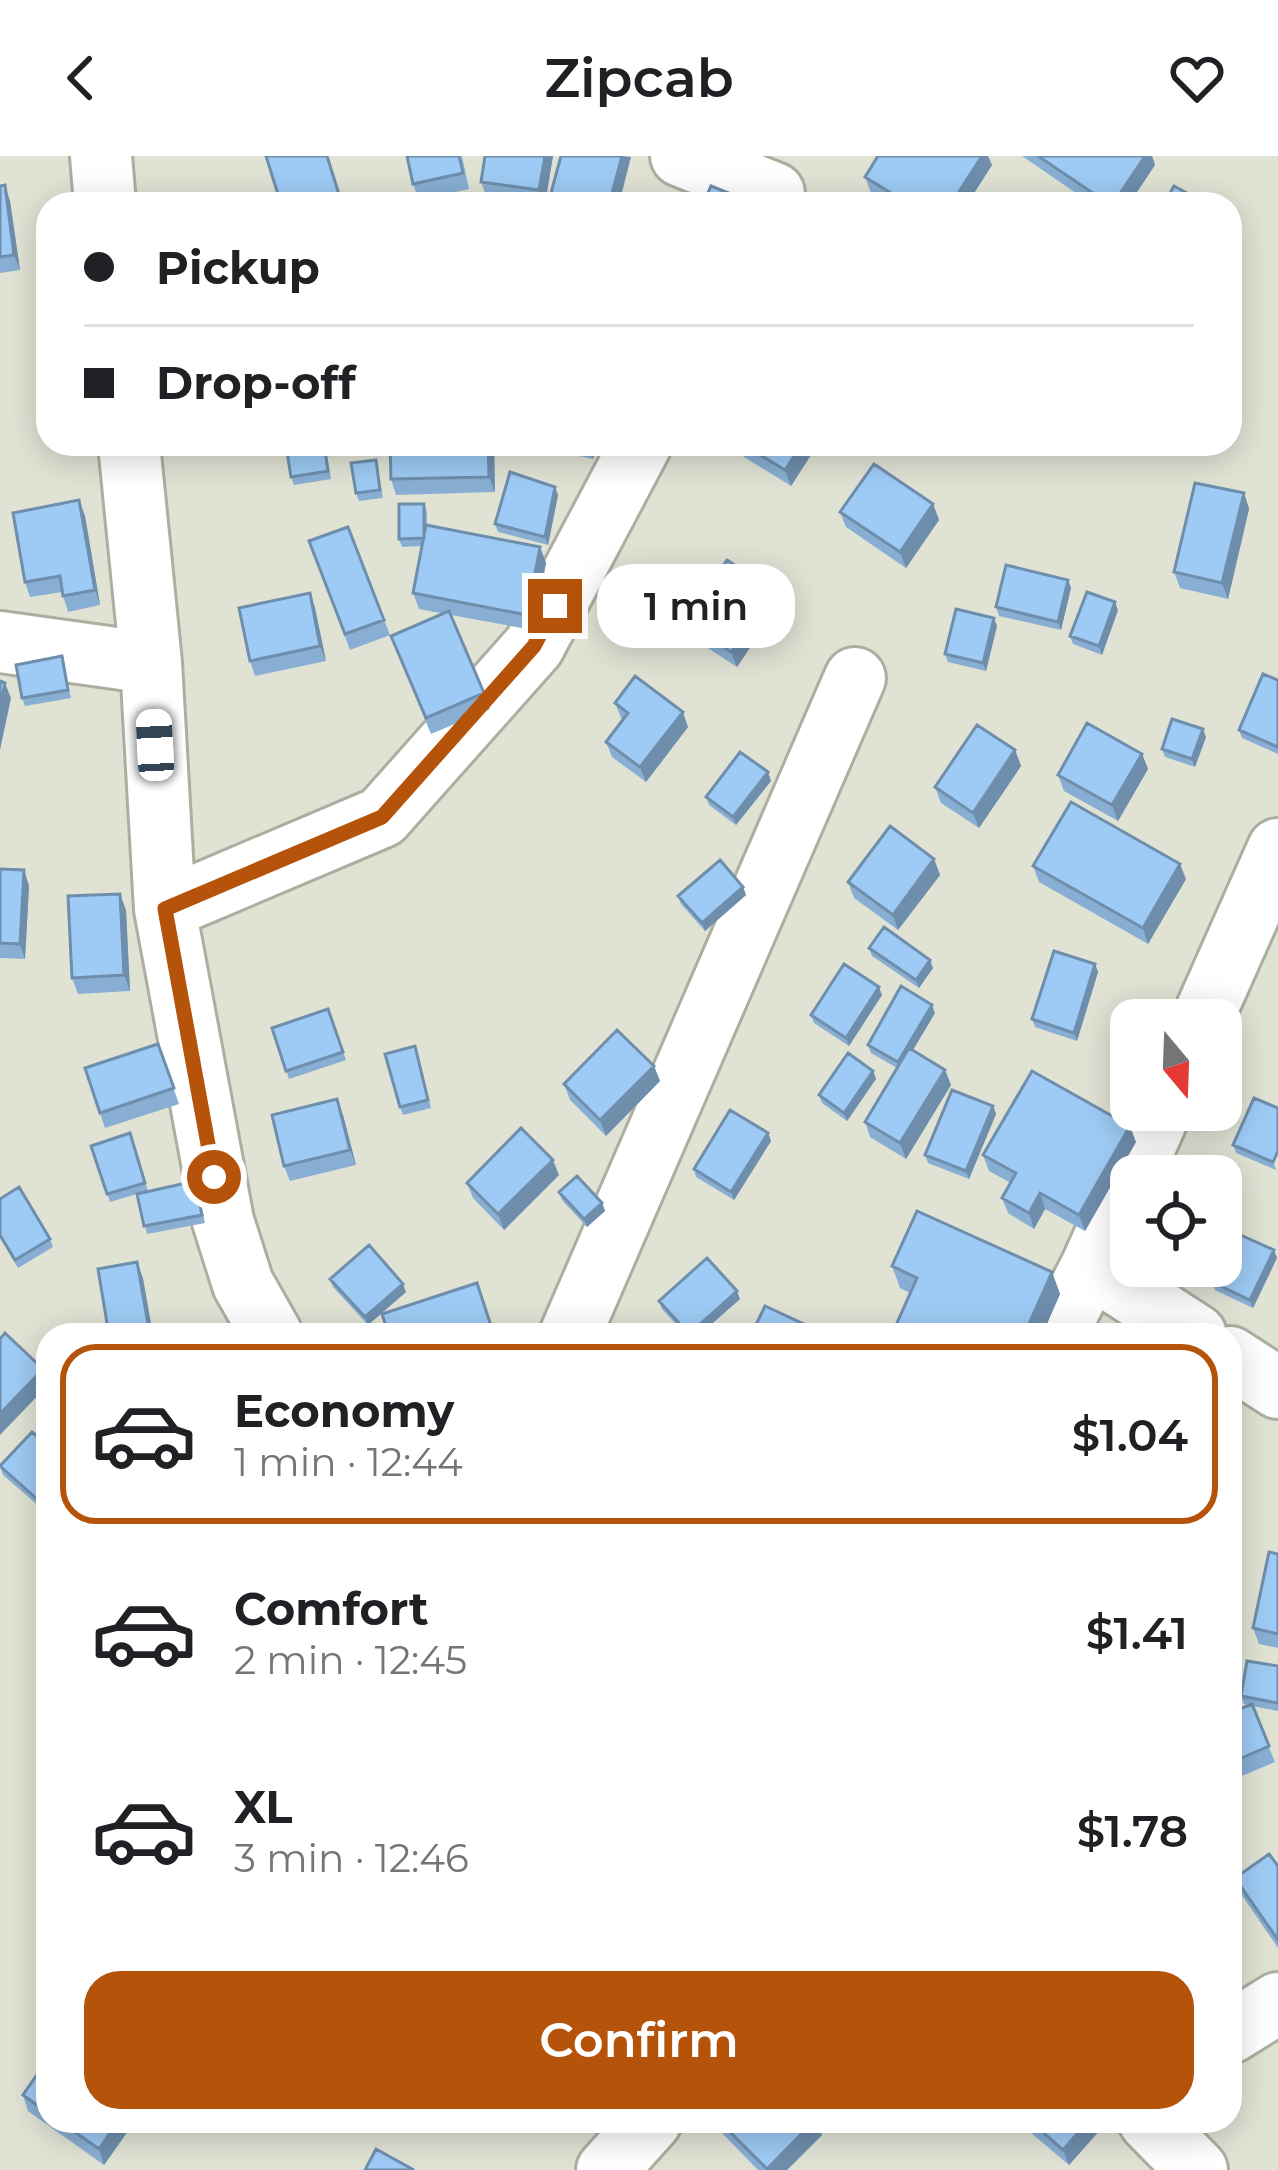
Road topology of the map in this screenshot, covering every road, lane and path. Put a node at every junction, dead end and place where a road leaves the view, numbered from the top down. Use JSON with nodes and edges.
{"nodes":[{"id":1,"x":681,"y":156,"type":"edge"},
{"id":2,"x":779,"y":184,"type":"edge"},
{"id":3,"x":130,"y":456,"type":"edge"},
{"id":4,"x":635,"y":456,"type":"edge"},
{"id":5,"x":0,"y":641,"type":"edge"},
{"id":6,"x":151,"y":663,"type":"junction"},
{"id":7,"x":855,"y":678,"type":"dead end"},
{"id":8,"x":1278,"y":849,"type":"edge"},
{"id":9,"x":165,"y":909,"type":"junction"},
{"id":10,"x":1211,"y":999,"type":"edge"},
{"id":11,"x":1110,"y":1224,"type":"edge"},
{"id":12,"x":1091,"y":1267,"type":"junction"},
{"id":13,"x":265,"y":1323,"type":"edge"},
{"id":14,"x":575,"y":1323,"type":"edge"},
{"id":15,"x":1062,"y":1323,"type":"edge"},
{"id":16,"x":1177,"y":1323,"type":"edge"},
{"id":17,"x":1242,"y":1365,"type":"edge"},
{"id":18,"x":1278,"y":1388,"type":"edge"},
{"id":19,"x":1278,"y":2003,"type":"edge"},
{"id":20,"x":1242,"y":2026,"type":"edge"},
{"id":21,"x":640,"y":2133,"type":"edge"},
{"id":22,"x":1161,"y":2133,"type":"edge"},
{"id":23,"x":607,"y":2170,"type":"edge"},
{"id":24,"x":1197,"y":2170,"type":"edge"}],
"edges":[{"from":1,"to":2,"type":"street"},
{"from":3,"to":6,"type":"street"},
{"from":4,"to":9,"type":"street"},
{"from":5,"to":6,"type":"street"},
{"from":6,"to":9,"type":"street"},
{"from":7,"to":14,"type":"street"},
{"from":8,"to":10,"type":"street"},
{"from":9,"to":13,"type":"street"},
{"from":11,"to":12,"type":"street"},
{"from":12,"to":15,"type":"street"},
{"from":12,"to":16,"type":"street"},
{"from":17,"to":18,"type":"street"},
{"from":19,"to":20,"type":"street"},
{"from":21,"to":23,"type":"street"},
{"from":22,"to":24,"type":"street"}]}
